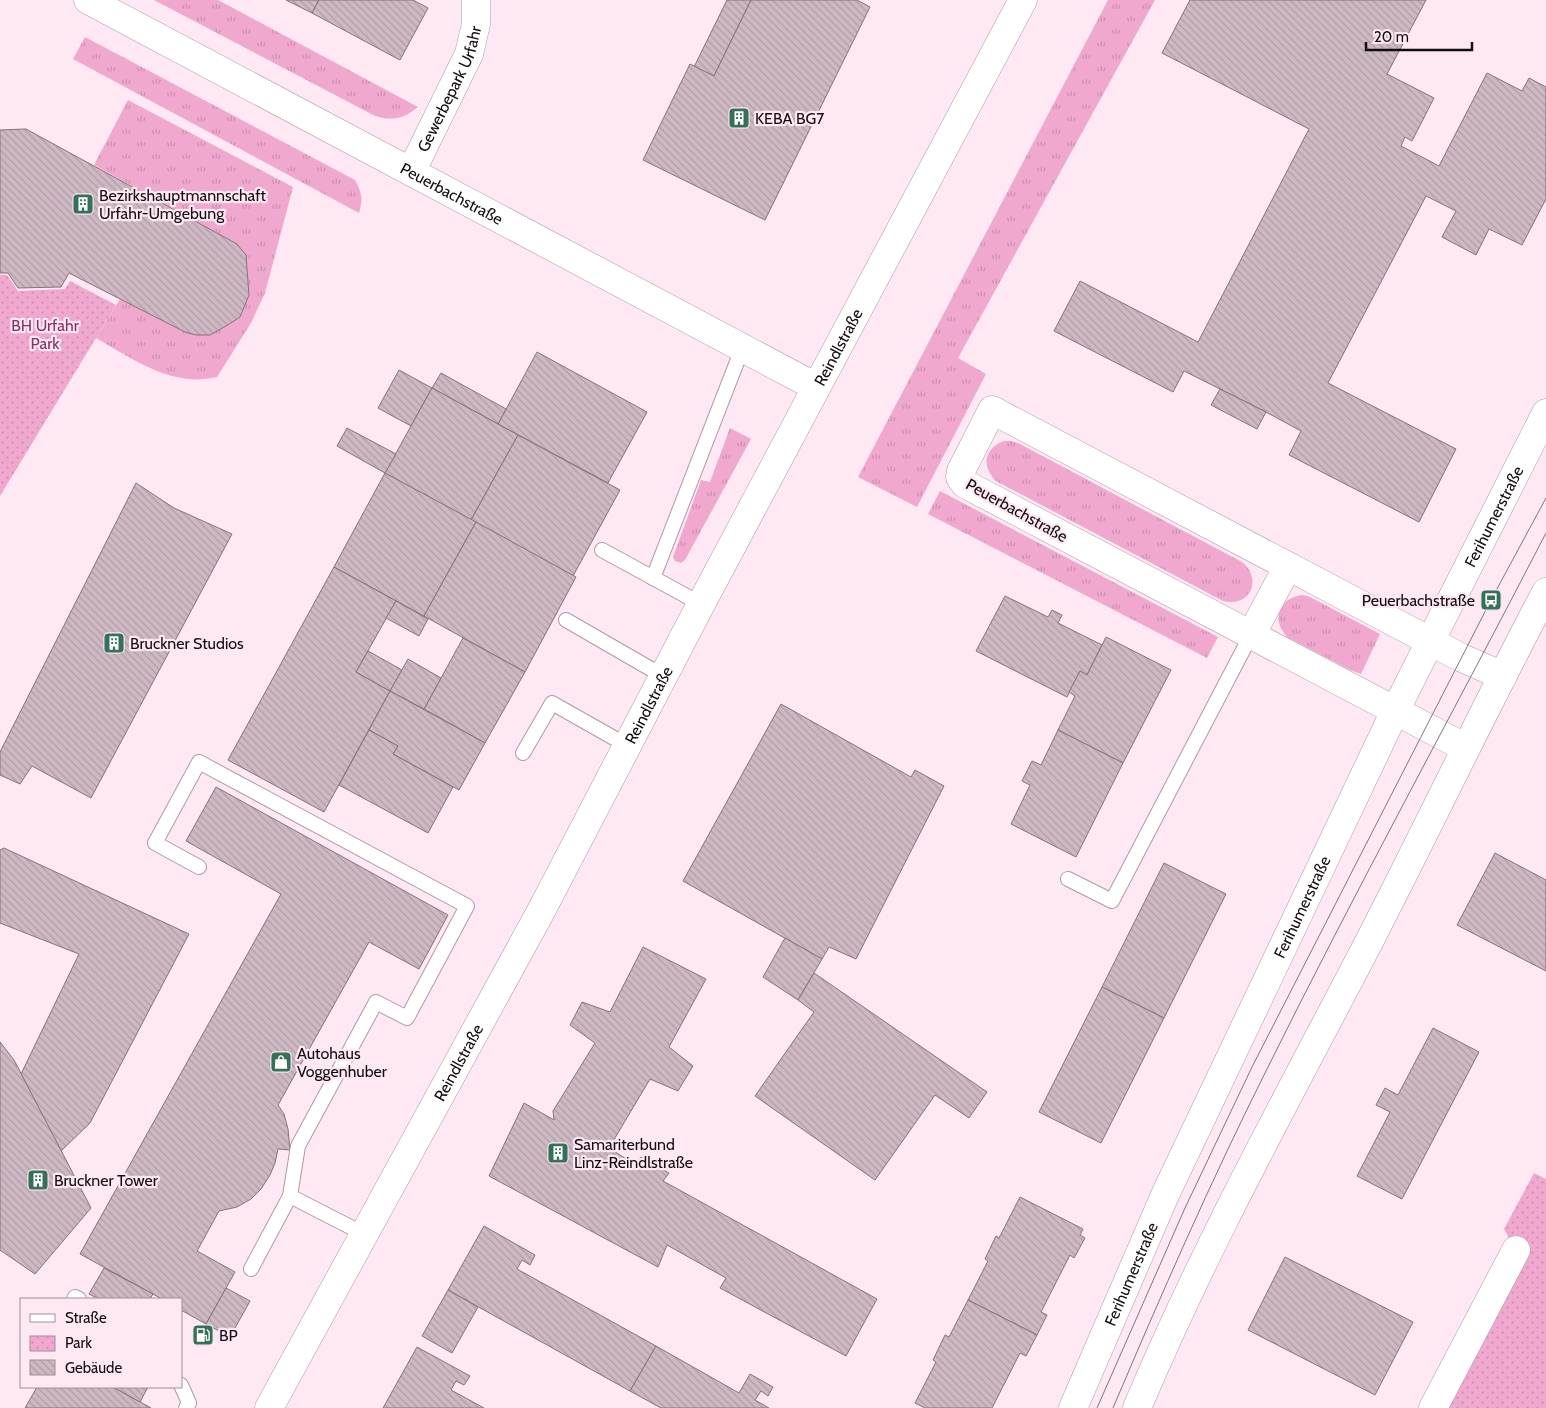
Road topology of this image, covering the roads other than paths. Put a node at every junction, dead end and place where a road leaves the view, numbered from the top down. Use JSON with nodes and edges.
{"nodes":[{"id":1,"x":88,"y":0,"type":"edge"},
{"id":2,"x":476,"y":0,"type":"edge"},
{"id":3,"x":1023,"y":0,"type":"edge"},
{"id":4,"x":411,"y":172,"type":"junction"},
{"id":5,"x":742,"y":349,"type":"junction"},
{"id":6,"x":816,"y":387,"type":"junction"},
{"id":7,"x":1546,"y":413,"type":"edge"},
{"id":8,"x":602,"y":550,"type":"dead end"},
{"id":9,"x":1288,"y":566,"type":"junction"},
{"id":10,"x":654,"y":578,"type":"junction"},
{"id":11,"x":1546,"y":592,"type":"edge"},
{"id":12,"x":700,"y":604,"type":"junction"},
{"id":13,"x":566,"y":620,"type":"dead end"},
{"id":14,"x":1251,"y":635,"type":"junction"},
{"id":15,"x":1431,"y":642,"type":"junction"},
{"id":16,"x":663,"y":676,"type":"junction"},
{"id":17,"x":1503,"y":676,"type":"junction"},
{"id":18,"x":1395,"y":711,"type":"junction"},
{"id":19,"x":628,"y":746,"type":"junction"},
{"id":20,"x":1466,"y":748,"type":"junction"},
{"id":21,"x":523,"y":753,"type":"dead end"},
{"id":22,"x":199,"y":867,"type":"dead end"},
{"id":23,"x":1068,"y":879,"type":"dead end"},
{"id":24,"x":290,"y":1196,"type":"junction"},
{"id":25,"x":364,"y":1234,"type":"junction"},
{"id":26,"x":1516,"y":1250,"type":"dead end"},
{"id":27,"x":251,"y":1269,"type":"dead end"},
{"id":28,"x":182,"y":1388,"type":"edge"},
{"id":29,"x":186,"y":1408,"type":"edge"},
{"id":30,"x":269,"y":1408,"type":"edge"},
{"id":31,"x":1073,"y":1408,"type":"edge"},
{"id":32,"x":1137,"y":1408,"type":"edge"},
{"id":33,"x":1433,"y":1408,"type":"edge"}],
"edges":[{"from":1,"to":4,"type":"street","name":"Peuerbachstraße"},
{"from":2,"to":4,"type":"street","name":"Gewerbepark Urfahr"},
{"from":3,"to":6,"type":"street","name":"Reindlstraße"},
{"from":4,"to":5,"type":"street","name":"Peuerbachstraße"},
{"from":5,"to":6,"type":"street","name":"Peuerbachstraße"},
{"from":5,"to":10,"type":"lane"},
{"from":6,"to":12,"type":"street","name":"Reindlstraße"},
{"from":7,"to":15,"type":"street","name":"Ferihumerstraße"},
{"from":8,"to":10,"type":"lane"},
{"from":9,"to":14,"type":"street"},
{"from":9,"to":14,"type":"street","name":"Peuerbachstraße"},
{"from":9,"to":15,"type":"street","name":"Peuerbachstraße"},
{"from":10,"to":12,"type":"lane"},
{"from":11,"to":17,"type":"street"},
{"from":12,"to":16,"type":"street","name":"Reindlstraße"},
{"from":13,"to":16,"type":"lane"},
{"from":14,"to":18,"type":"street","name":"Peuerbachstraße"},
{"from":14,"to":23,"type":"lane"},
{"from":15,"to":17,"type":"street","name":"Peuerbachstraße"},
{"from":15,"to":18,"type":"street","name":"Ferihumerstraße"},
{"from":16,"to":19,"type":"street","name":"Reindlstraße"},
{"from":17,"to":20,"type":"street"},
{"from":18,"to":20,"type":"street","name":"Peuerbachstraße"},
{"from":18,"to":31,"type":"street","name":"Ferihumerstraße"},
{"from":19,"to":21,"type":"lane"},
{"from":19,"to":25,"type":"street","name":"Reindlstraße"},
{"from":20,"to":32,"type":"street"},
{"from":22,"to":24,"type":"lane"},
{"from":24,"to":25,"type":"lane"},
{"from":24,"to":27,"type":"lane"},
{"from":25,"to":30,"type":"street","name":"Reindlstraße"},
{"from":26,"to":33,"type":"street"},
{"from":28,"to":29,"type":"lane"}]}
